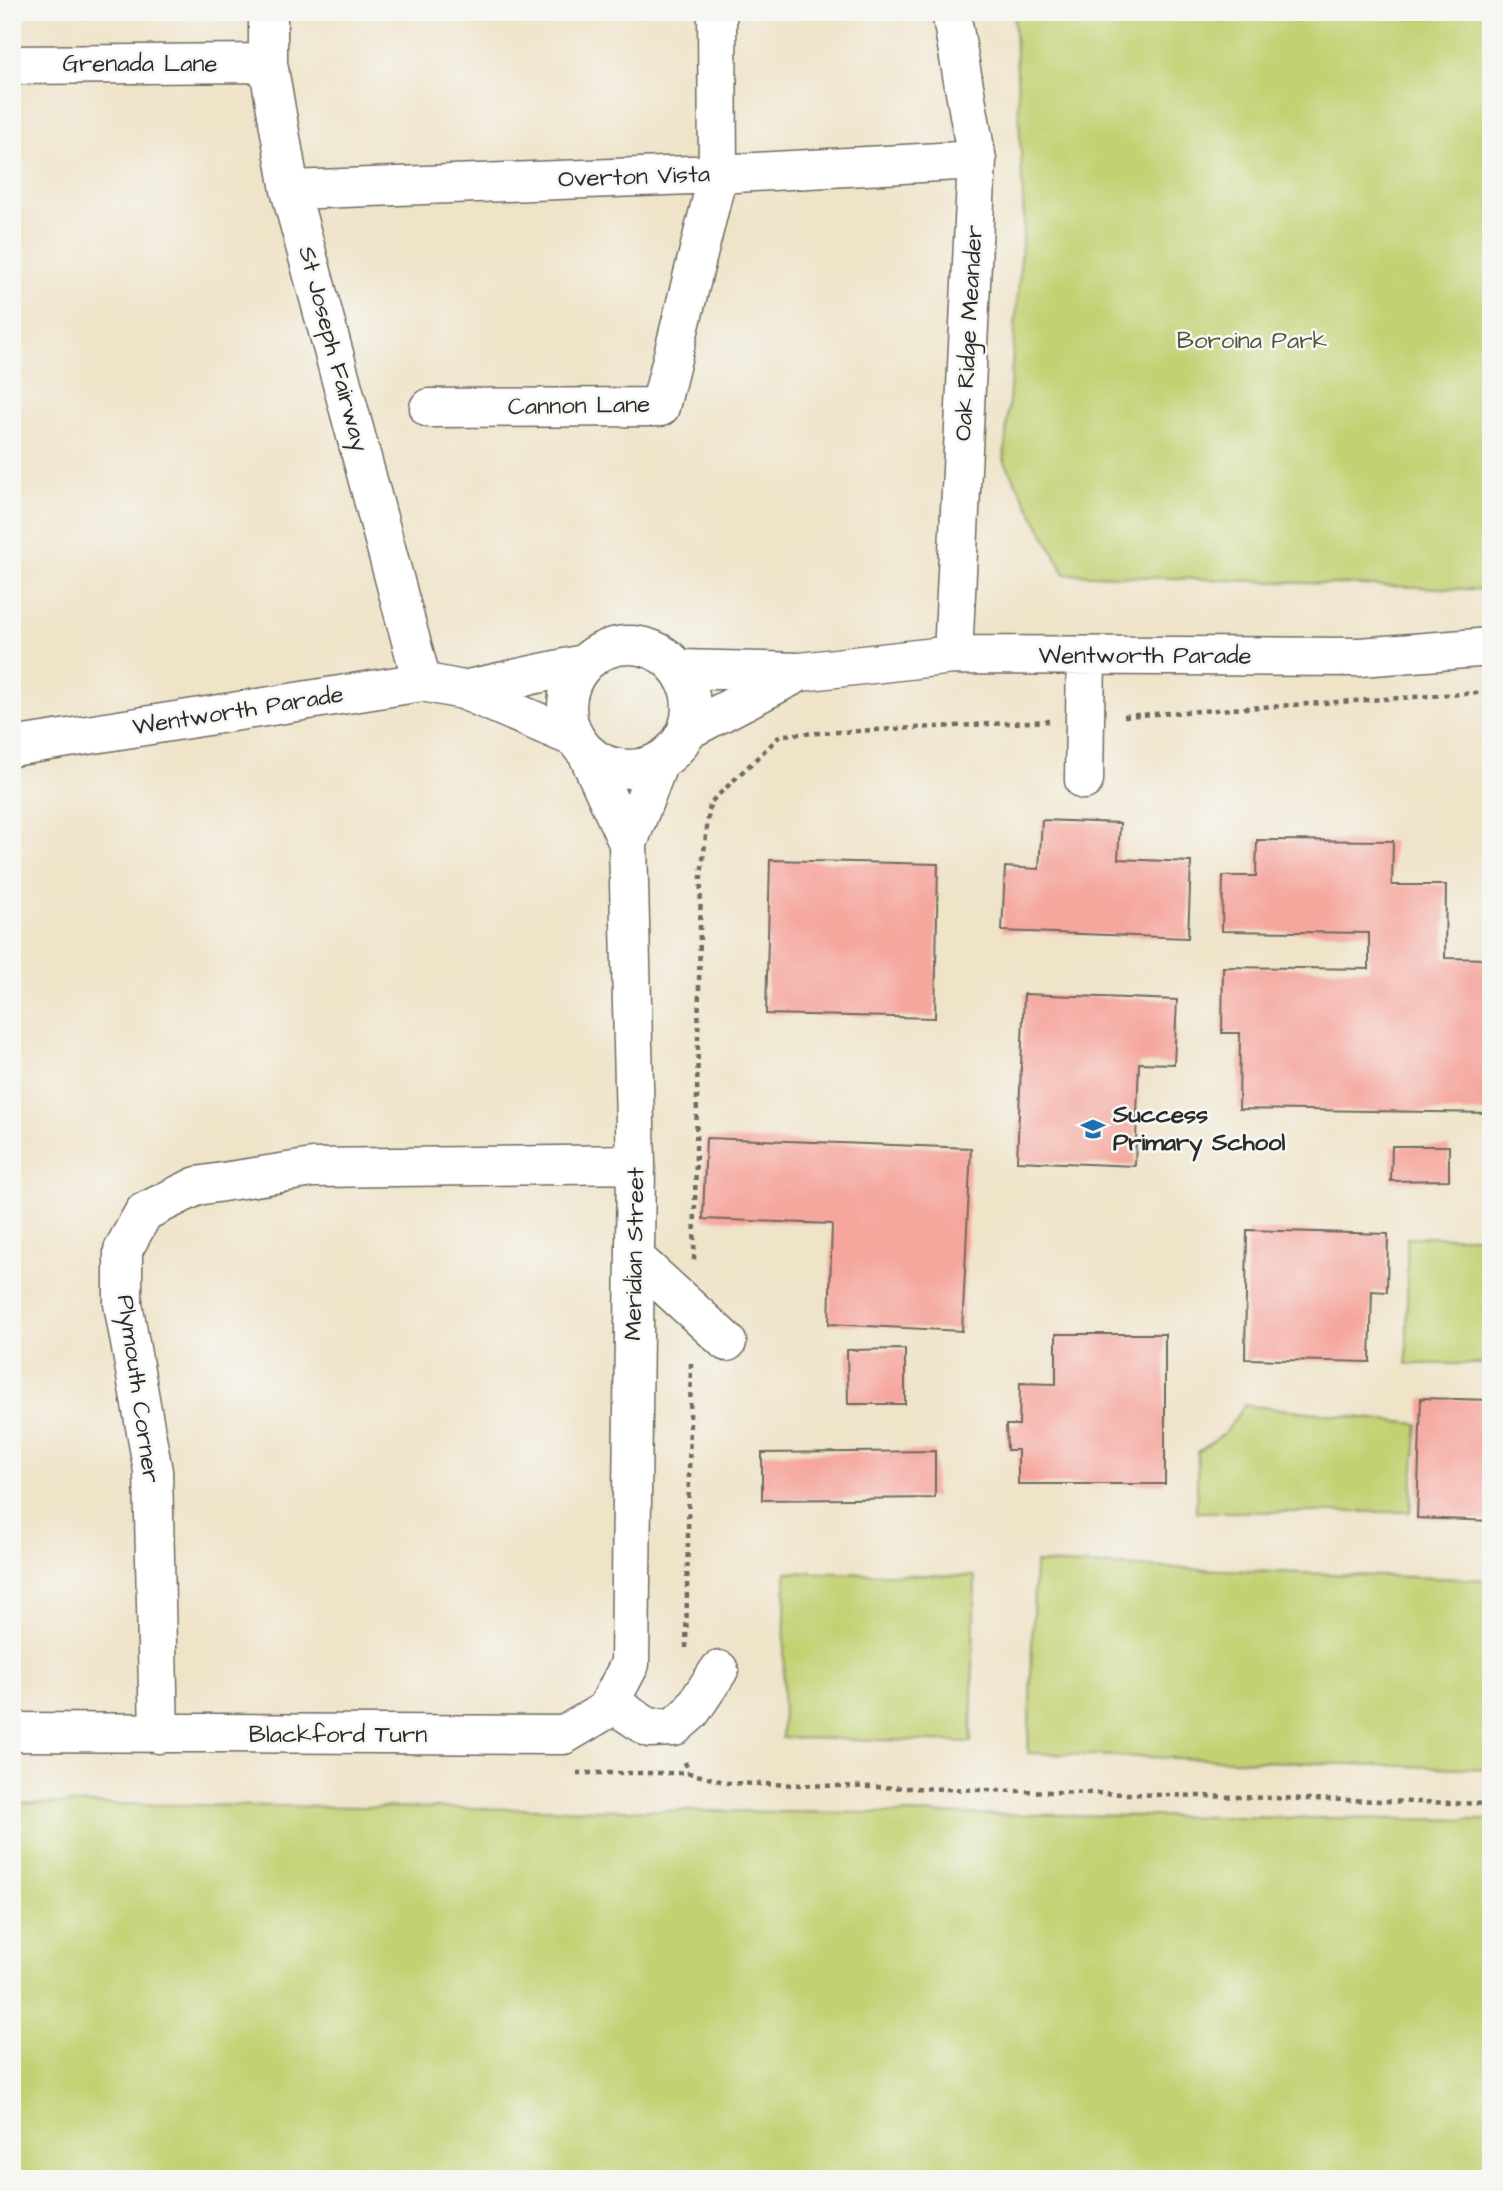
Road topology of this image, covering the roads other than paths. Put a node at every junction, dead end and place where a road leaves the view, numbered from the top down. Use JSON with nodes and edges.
{"nodes":[{"id":1,"x":268,"y":12,"type":"edge"},
{"id":2,"x":717,"y":12,"type":"edge"},
{"id":3,"x":951,"y":12,"type":"edge"},
{"id":4,"x":268,"y":64,"type":"junction"},
{"id":5,"x":12,"y":65,"type":"edge"},
{"id":6,"x":977,"y":160,"type":"junction"},
{"id":7,"x":718,"y":173,"type":"junction"},
{"id":8,"x":290,"y":190,"type":"junction"},
{"id":9,"x":429,"y":408,"type":"dead end"},
{"id":10,"x":1491,"y":646,"type":"edge"},
{"id":11,"x":953,"y":655,"type":"junction"},
{"id":12,"x":1086,"y":656,"type":"junction"},
{"id":13,"x":583,"y":664,"type":"junction"},
{"id":14,"x":679,"y":669,"type":"junction"},
{"id":15,"x":800,"y":672,"type":"junction"},
{"id":16,"x":422,"y":682,"type":"junction"},
{"id":17,"x":463,"y":690,"type":"junction"},
{"id":18,"x":688,"y":730,"type":"junction"},
{"id":19,"x":581,"y":745,"type":"junction"},
{"id":20,"x":12,"y":747,"type":"edge"},
{"id":21,"x":659,"y":762,"type":"junction"},
{"id":22,"x":1084,"y":780,"type":"dead end"},
{"id":23,"x":628,"y":843,"type":"junction"},
{"id":24,"x":636,"y":1164,"type":"junction"},
{"id":25,"x":635,"y":1258,"type":"junction"},
{"id":26,"x":727,"y":1342,"type":"dead end"},
{"id":27,"x":630,"y":1664,"type":"joint"},
{"id":28,"x":719,"y":1670,"type":"dead end"},
{"id":29,"x":610,"y":1702,"type":"junction"},
{"id":30,"x":12,"y":1732,"type":"edge"},
{"id":31,"x":159,"y":1734,"type":"junction"}],
"edges":[{"from":1,"to":4,"type":"street","name":"St Joseph Fairway"},
{"from":2,"to":7,"type":"street"},
{"from":3,"to":6,"type":"street","name":"Oak Ridge Meander"},
{"from":4,"to":5,"type":"street","name":"Grenada Lane"},
{"from":4,"to":8,"type":"street","name":"St Joseph Fairway"},
{"from":6,"to":7,"type":"street","name":"Overton Vista"},
{"from":6,"to":11,"type":"street","name":"Oak Ridge Meander"},
{"from":7,"to":8,"type":"street","name":"Overton Vista"},
{"from":7,"to":9,"type":"street","name":"Cannon Lane"},
{"from":8,"to":16,"type":"street","name":"St Joseph Fairway"},
{"from":10,"to":12,"type":"street","name":"Wentworth Parade"},
{"from":11,"to":12,"type":"street","name":"Wentworth Parade"},
{"from":11,"to":15,"type":"street","name":"Wentworth Parade"},
{"from":12,"to":22,"type":"street"},
{"from":13,"to":14,"type":"street"},
{"from":13,"to":17,"type":"street","name":"Wentworth Parade"},
{"from":13,"to":19,"type":"street"},
{"from":14,"to":15,"type":"street","name":"Wentworth Parade"},
{"from":14,"to":18,"type":"street"},
{"from":15,"to":18,"type":"street","name":"Wentworth Parade"},
{"from":16,"to":17,"type":"street","name":"Wentworth Parade"},
{"from":16,"to":20,"type":"street","name":"Wentworth Parade"},
{"from":17,"to":19,"type":"street","name":"Wentworth Parade"},
{"from":18,"to":21,"type":"street"},
{"from":19,"to":21,"type":"street"},
{"from":19,"to":23,"type":"street","name":"Meridian Street"},
{"from":21,"to":23,"type":"street","name":"Meridian Street"},
{"from":23,"to":24,"type":"street","name":"Meridian Street"},
{"from":24,"to":25,"type":"street","name":"Meridian Street"},
{"from":24,"to":31,"type":"street","name":"Plymouth Corner"},
{"from":25,"to":26,"type":"street"},
{"from":25,"to":27,"type":"street","name":"Meridian Street"},
{"from":27,"to":29,"type":"street","name":"Blackford Turn"},
{"from":28,"to":29,"type":"street"},
{"from":29,"to":31,"type":"street","name":"Blackford Turn"},
{"from":30,"to":31,"type":"street","name":"Blackford Turn"}]}
